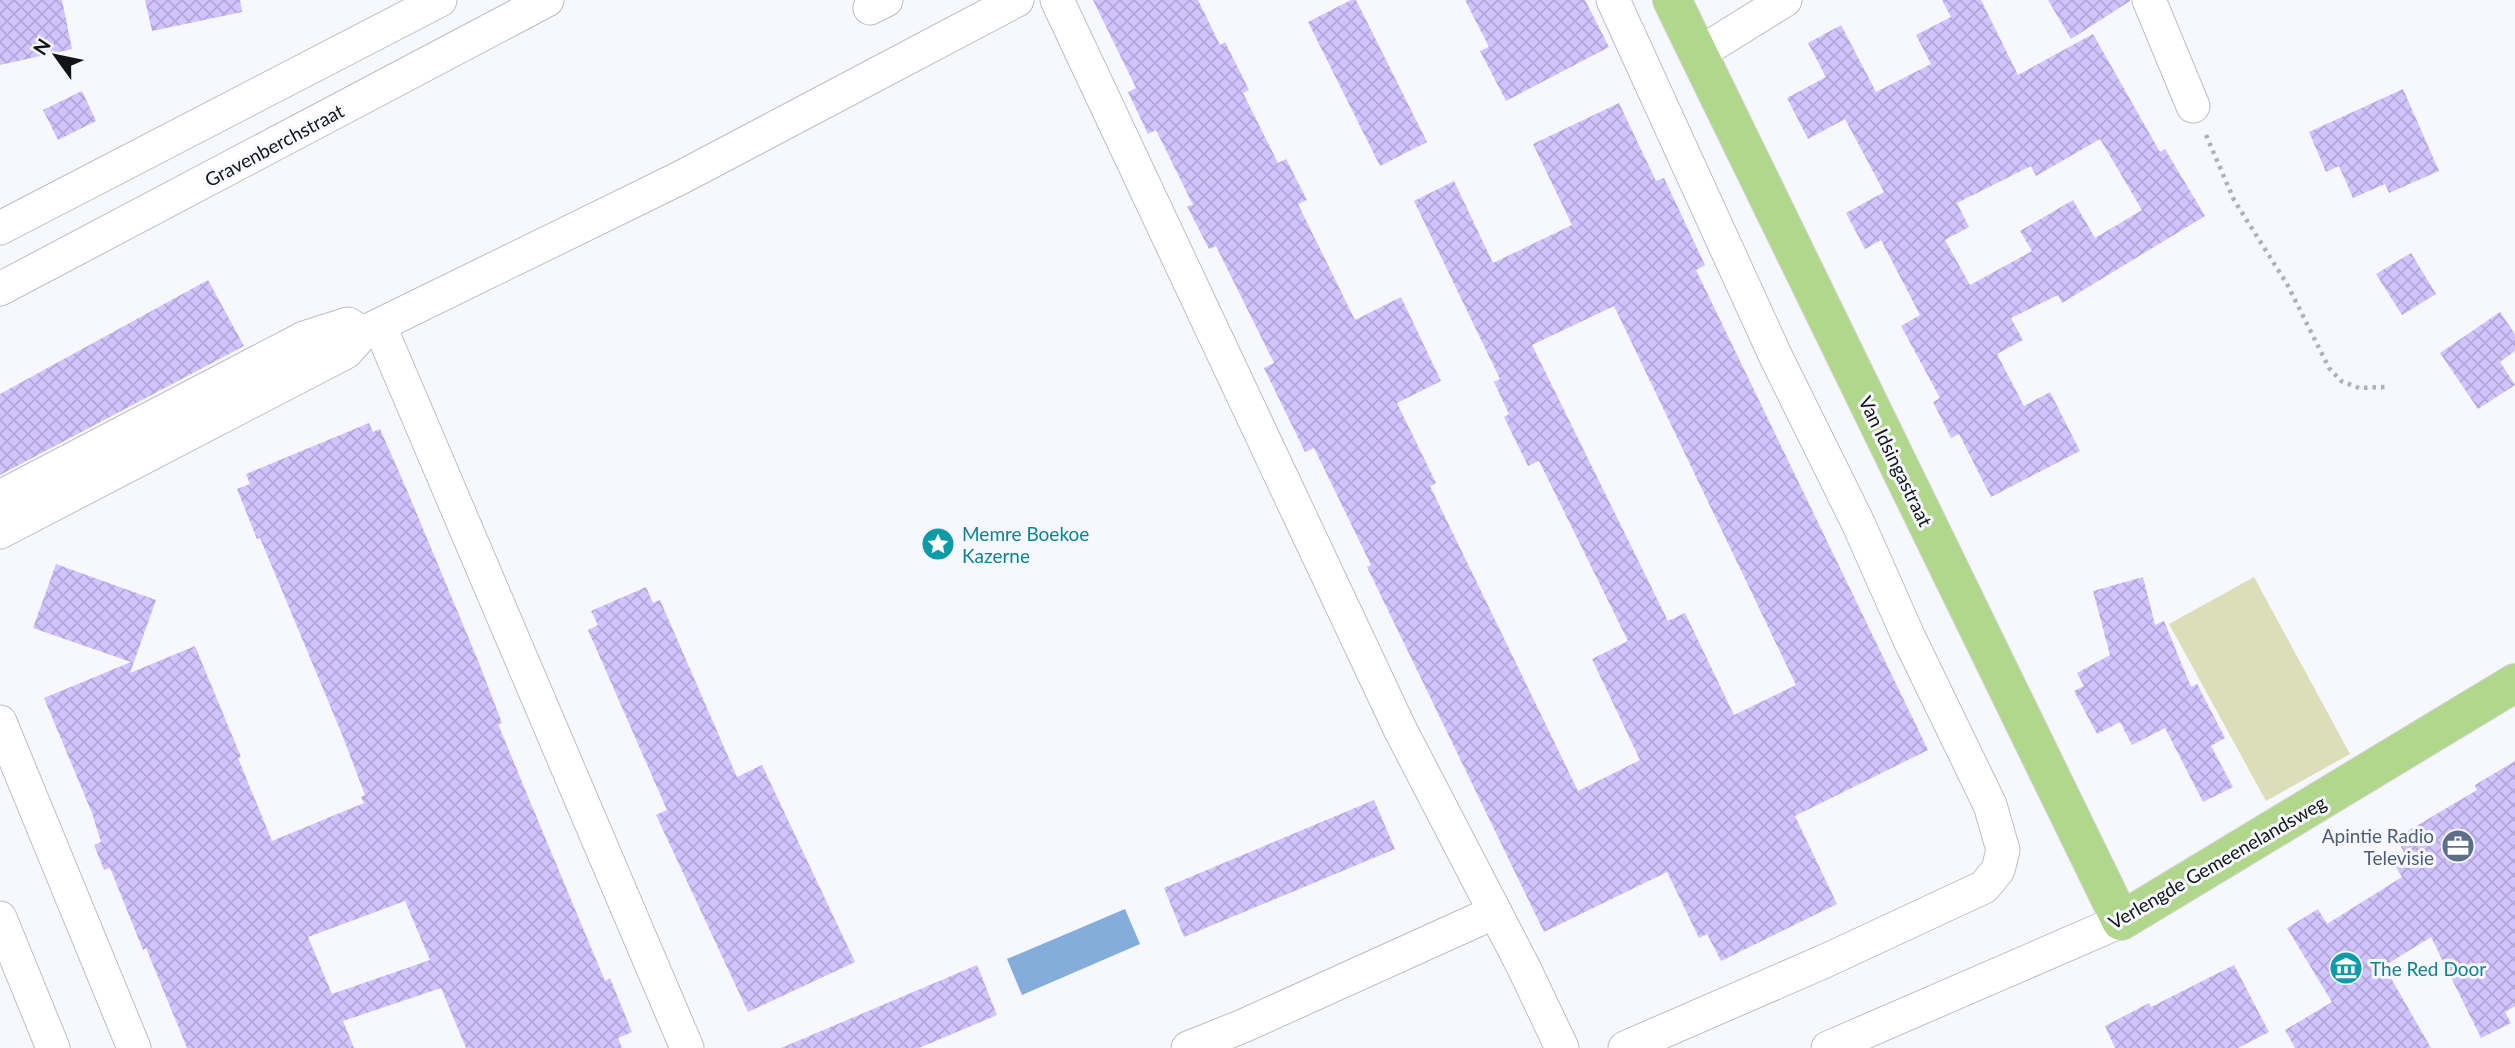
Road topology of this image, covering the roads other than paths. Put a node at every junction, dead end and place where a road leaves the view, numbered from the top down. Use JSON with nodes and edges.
{"nodes":[{"id":1,"x":440,"y":0,"type":"edge"},
{"id":2,"x":547,"y":0,"type":"edge"},
{"id":3,"x":1017,"y":0,"type":"edge"},
{"id":4,"x":1057,"y":0,"type":"edge"},
{"id":5,"x":1613,"y":0,"type":"edge"},
{"id":6,"x":1672,"y":0,"type":"edge"},
{"id":7,"x":1785,"y":0,"type":"edge"},
{"id":8,"x":2149,"y":0,"type":"edge"},
{"id":9,"x":1698,"y":54,"type":"junction"},
{"id":10,"x":2193,"y":106,"type":"road end"},
{"id":11,"x":0,"y":228,"type":"edge"},
{"id":12,"x":0,"y":289,"type":"edge"},
{"id":13,"x":371,"y":330,"type":"junction"},
{"id":14,"x":0,"y":497,"type":"edge"},
{"id":15,"x":0,"y":532,"type":"edge"},
{"id":16,"x":2515,"y":682,"type":"edge"},
{"id":17,"x":0,"y":722,"type":"edge"},
{"id":18,"x":1495,"y":912,"type":"junction"},
{"id":19,"x":0,"y":918,"type":"edge"},
{"id":20,"x":2121,"y":921,"type":"junction"},
{"id":21,"x":53,"y":1048,"type":"edge"},
{"id":22,"x":134,"y":1048,"type":"edge"},
{"id":23,"x":687,"y":1048,"type":"edge"},
{"id":24,"x":1188,"y":1048,"type":"edge"},
{"id":25,"x":1562,"y":1048,"type":"edge"},
{"id":26,"x":1625,"y":1048,"type":"edge"},
{"id":27,"x":1828,"y":1048,"type":"edge"}],
"edges":[{"from":1,"to":11,"type":"street"},
{"from":2,"to":12,"type":"street","name":"Gravenberchstraat"},
{"from":3,"to":13,"type":"street"},
{"from":4,"to":18,"type":"street"},
{"from":5,"to":26,"type":"street"},
{"from":6,"to":9,"type":"main road","name":"Van Idsingastraat"},
{"from":7,"to":9,"type":"street"},
{"from":8,"to":10,"type":"street"},
{"from":9,"to":20,"type":"main road","name":"Van Idsingastraat"},
{"from":13,"to":14,"type":"street"},
{"from":13,"to":15,"type":"street"},
{"from":13,"to":23,"type":"street"},
{"from":16,"to":20,"type":"main road","name":"Verlengde Gemeenelandsweg"},
{"from":17,"to":22,"type":"street"},
{"from":18,"to":24,"type":"street"},
{"from":18,"to":25,"type":"street"},
{"from":19,"to":21,"type":"street"},
{"from":20,"to":27,"type":"street","name":"Verlengde Gemeenelandsweg"}]}
